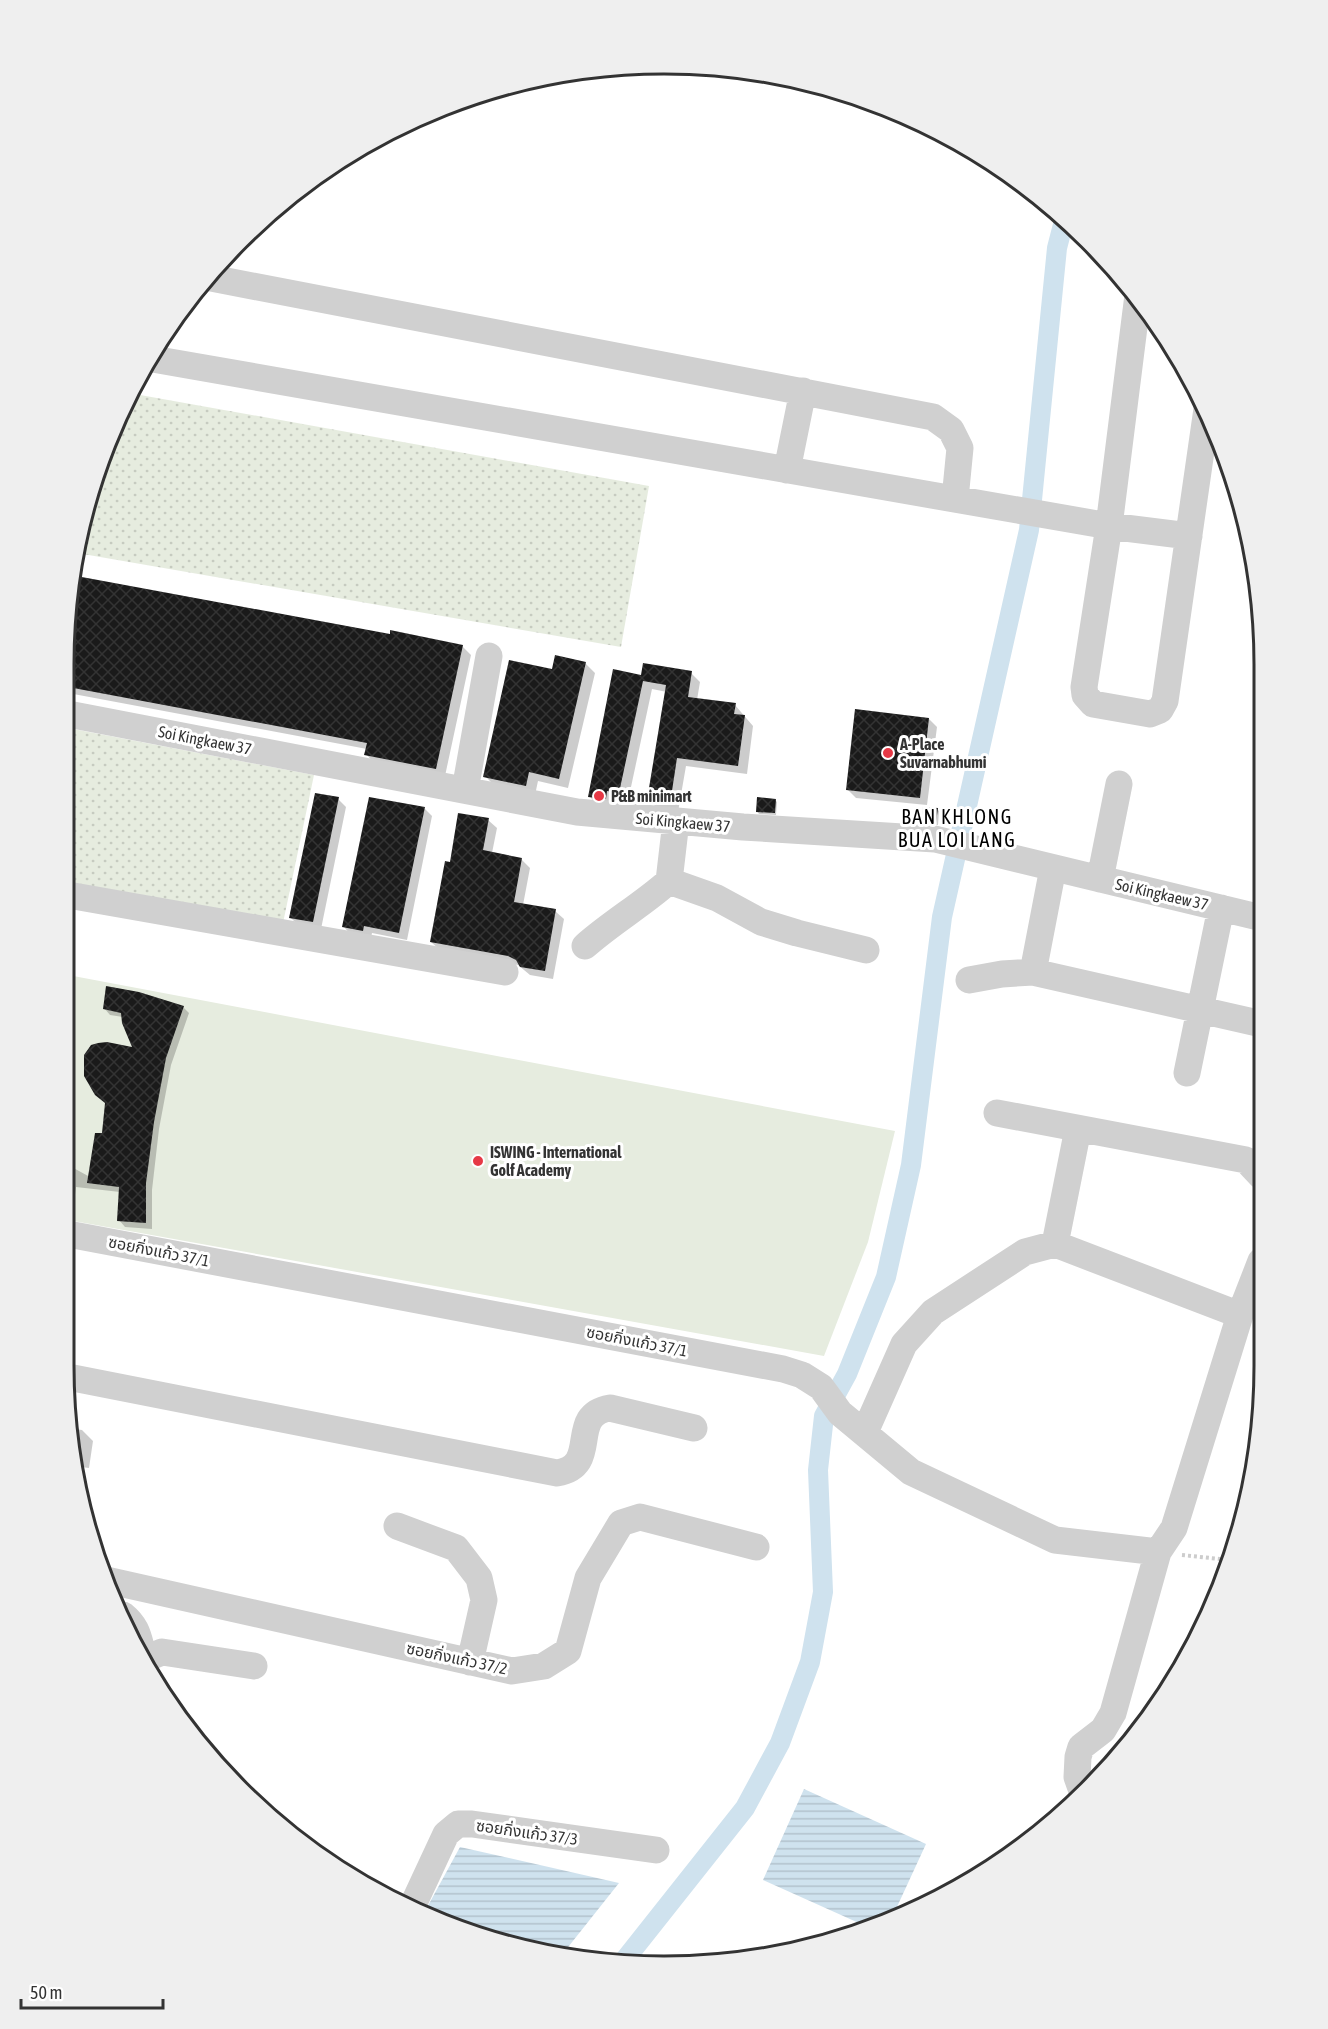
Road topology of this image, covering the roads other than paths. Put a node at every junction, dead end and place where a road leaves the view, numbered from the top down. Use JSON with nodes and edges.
{"nodes":[{"id":1,"x":217,"y":279,"type":"edge"},
{"id":2,"x":1136,"y":310,"type":"edge"},
{"id":3,"x":158,"y":360,"type":"edge"},
{"id":4,"x":803,"y":392,"type":"junction"},
{"id":5,"x":1205,"y":426,"type":"edge"},
{"id":6,"x":787,"y":470,"type":"junction"},
{"id":7,"x":955,"y":499,"type":"junction"},
{"id":8,"x":1109,"y":526,"type":"junction"},
{"id":9,"x":1189,"y":536,"type":"junction"},
{"id":10,"x":489,"y":656,"type":"dead end"},
{"id":11,"x":74,"y":715,"type":"edge"},
{"id":12,"x":1119,"y":784,"type":"dead end"},
{"id":13,"x":465,"y":790,"type":"junction"},
{"id":14,"x":676,"y":821,"type":"junction"},
{"id":15,"x":1053,"y":868,"type":"junction"},
{"id":16,"x":1100,"y":879,"type":"junction"},
{"id":17,"x":669,"y":881,"type":"junction"},
{"id":18,"x":74,"y":896,"type":"edge"},
{"id":19,"x":1221,"y":908,"type":"junction"},
{"id":20,"x":1254,"y":916,"type":"edge"},
{"id":21,"x":585,"y":946,"type":"dead end"},
{"id":22,"x":866,"y":950,"type":"dead end"},
{"id":23,"x":505,"y":972,"type":"dead end"},
{"id":24,"x":1033,"y":972,"type":"junction"},
{"id":25,"x":969,"y":980,"type":"dead end"},
{"id":26,"x":1199,"y":1011,"type":"junction"},
{"id":27,"x":1254,"y":1022,"type":"edge"},
{"id":28,"x":1186,"y":1073,"type":"dead end"},
{"id":29,"x":997,"y":1113,"type":"dead end"},
{"id":30,"x":1078,"y":1129,"type":"junction"},
{"id":31,"x":1254,"y":1169,"type":"edge"},
{"id":32,"x":74,"y":1235,"type":"edge"},
{"id":33,"x":1055,"y":1244,"type":"junction"},
{"id":34,"x":1254,"y":1279,"type":"edge"},
{"id":35,"x":1240,"y":1315,"type":"junction"},
{"id":36,"x":74,"y":1378,"type":"edge"},
{"id":37,"x":694,"y":1428,"type":"dead end"},
{"id":38,"x":865,"y":1432,"type":"junction"},
{"id":39,"x":397,"y":1526,"type":"dead end"},
{"id":40,"x":756,"y":1547,"type":"dead end"},
{"id":41,"x":1158,"y":1552,"type":"junction"},
{"id":42,"x":115,"y":1582,"type":"edge"},
{"id":43,"x":151,"y":1656,"type":"edge"},
{"id":44,"x":470,"y":1662,"type":"junction"},
{"id":45,"x":254,"y":1666,"type":"dead end"},
{"id":46,"x":1080,"y":1785,"type":"edge"},
{"id":47,"x":656,"y":1850,"type":"dead end"},
{"id":48,"x":415,"y":1900,"type":"edge"}],
"edges":[{"from":1,"to":4,"type":"street"},
{"from":2,"to":8,"type":"street"},
{"from":3,"to":6,"type":"street"},
{"from":4,"to":6,"type":"street"},
{"from":4,"to":7,"type":"street"},
{"from":5,"to":9,"type":"street"},
{"from":6,"to":7,"type":"street"},
{"from":7,"to":8,"type":"street"},
{"from":8,"to":9,"type":"street"},
{"from":8,"to":9,"type":"street"},
{"from":10,"to":13,"type":"street"},
{"from":11,"to":13,"type":"street","name":"Soi Kingkaew 37"},
{"from":12,"to":16,"type":"street"},
{"from":13,"to":14,"type":"street","name":"Soi Kingkaew 37"},
{"from":14,"to":15,"type":"street","name":"Soi Kingkaew 37"},
{"from":14,"to":17,"type":"street"},
{"from":15,"to":16,"type":"street","name":"Soi Kingkaew 37"},
{"from":15,"to":24,"type":"street"},
{"from":16,"to":19,"type":"street","name":"Soi Kingkaew 37"},
{"from":17,"to":21,"type":"street"},
{"from":17,"to":22,"type":"street"},
{"from":18,"to":23,"type":"street"},
{"from":19,"to":20,"type":"street","name":"Soi Kingkaew 37"},
{"from":19,"to":26,"type":"street"},
{"from":24,"to":25,"type":"street"},
{"from":24,"to":26,"type":"street"},
{"from":26,"to":27,"type":"street"},
{"from":26,"to":28,"type":"street"},
{"from":29,"to":30,"type":"street"},
{"from":30,"to":31,"type":"street"},
{"from":30,"to":33,"type":"street"},
{"from":32,"to":38,"type":"street","name":"ซอยกิ่งแก้ว 37/1"},
{"from":33,"to":35,"type":"street"},
{"from":33,"to":38,"type":"street"},
{"from":34,"to":35,"type":"street"},
{"from":35,"to":41,"type":"street"},
{"from":36,"to":37,"type":"street"},
{"from":38,"to":41,"type":"street","name":"ซอยกิ่งแก้ว 37/1"},
{"from":39,"to":44,"type":"street"},
{"from":40,"to":44,"type":"street","name":"ซอยกิ่งแก้ว 37/2"},
{"from":41,"to":46,"type":"street"},
{"from":42,"to":44,"type":"street","name":"ซอยกิ่งแก้ว 37/2"},
{"from":43,"to":45,"type":"street"},
{"from":47,"to":48,"type":"street","name":"ซอยกิ่งแก้ว 37/3"}]}
